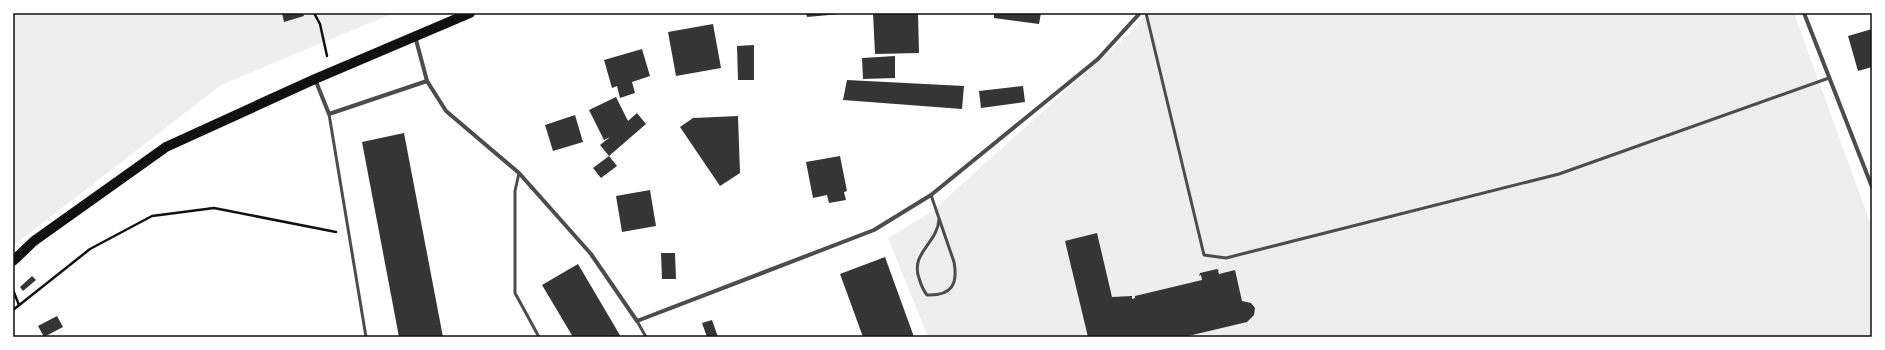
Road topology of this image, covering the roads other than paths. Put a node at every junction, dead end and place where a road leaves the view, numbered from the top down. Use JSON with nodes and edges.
{"nodes":[{"id":1,"x":470,"y":13,"type":"edge"},
{"id":2,"x":1140,"y":13,"type":"edge"},
{"id":3,"x":1146,"y":13,"type":"edge"},
{"id":4,"x":1804,"y":13,"type":"edge"},
{"id":5,"x":415,"y":36,"type":"junction"},
{"id":6,"x":1829,"y":78,"type":"junction"},
{"id":7,"x":315,"y":79,"type":"junction"},
{"id":8,"x":427,"y":81,"type":"junction"},
{"id":9,"x":329,"y":114,"type":"junction"},
{"id":10,"x":519,"y":173,"type":"junction"},
{"id":11,"x":1872,"y":187,"type":"edge"},
{"id":12,"x":931,"y":195,"type":"junction"},
{"id":13,"x":939,"y":219,"type":"junction"},
{"id":14,"x":13,"y":261,"type":"edge"},
{"id":15,"x":636,"y":321,"type":"junction"},
{"id":16,"x":366,"y":337,"type":"edge"},
{"id":17,"x":538,"y":337,"type":"edge"},
{"id":18,"x":646,"y":337,"type":"edge"}],
"edges":[{"from":1,"to":5,"type":"main road"},
{"from":2,"to":12,"type":"street"},
{"from":3,"to":6,"type":"lane"},
{"from":4,"to":6,"type":"street"},
{"from":5,"to":7,"type":"main road"},
{"from":5,"to":8,"type":"street"},
{"from":6,"to":11,"type":"street"},
{"from":7,"to":9,"type":"street"},
{"from":7,"to":14,"type":"main road"},
{"from":8,"to":9,"type":"street"},
{"from":8,"to":10,"type":"street"},
{"from":9,"to":16,"type":"lane"},
{"from":10,"to":15,"type":"street"},
{"from":10,"to":17,"type":"lane"},
{"from":12,"to":13,"type":"lane"},
{"from":12,"to":15,"type":"street"},
{"from":13,"to":13,"type":"lane"},
{"from":15,"to":18,"type":"lane"}]}
